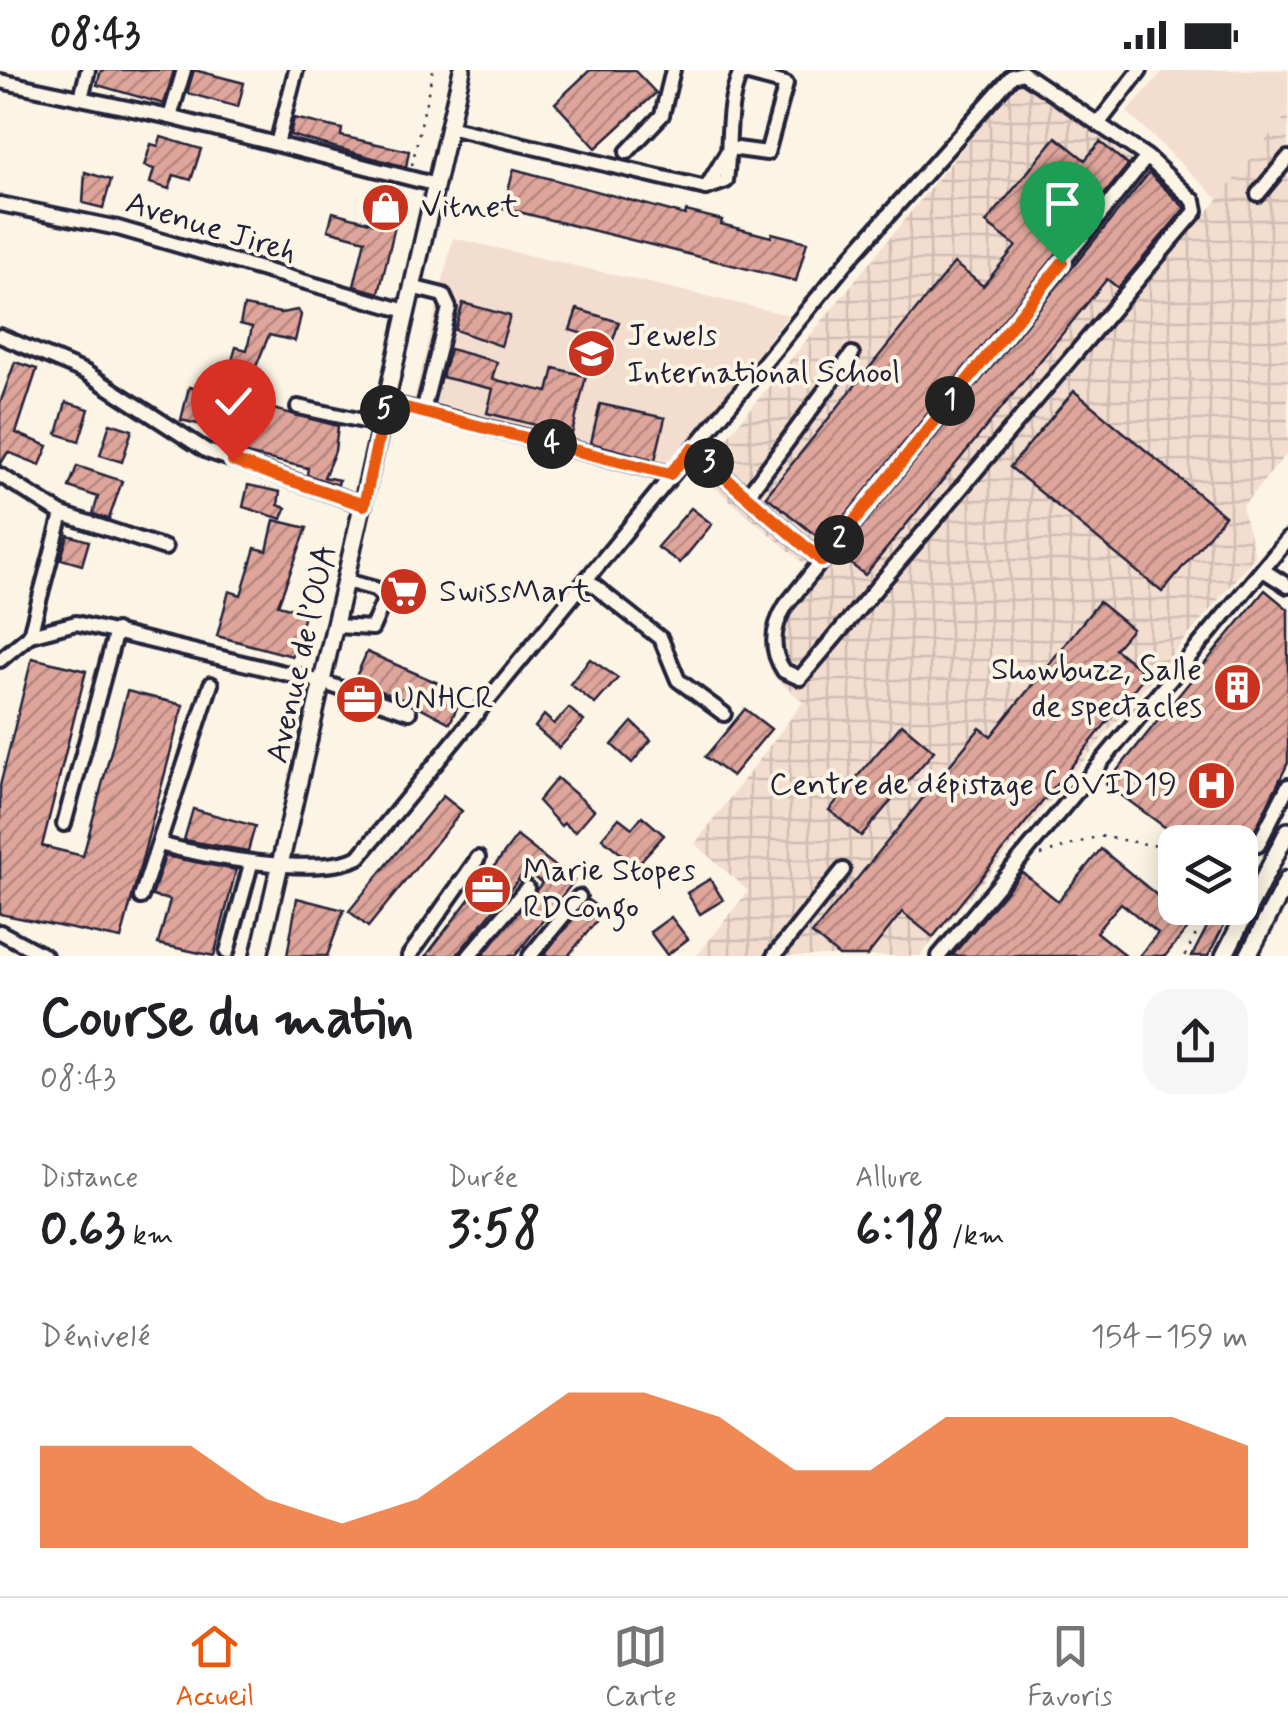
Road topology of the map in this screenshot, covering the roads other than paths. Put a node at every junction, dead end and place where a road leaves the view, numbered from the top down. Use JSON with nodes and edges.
{"nodes":[{"id":1,"x":88,"y":70,"type":"edge"},
{"id":2,"x":184,"y":70,"type":"edge"},
{"id":3,"x":296,"y":70,"type":"edge"},
{"id":4,"x":462,"y":70,"type":"edge"},
{"id":5,"x":673,"y":70,"type":"edge"},
{"id":6,"x":1140,"y":70,"type":"edge"},
{"id":7,"x":0,"y":81,"type":"edge"},
{"id":8,"x":81,"y":98,"type":"junction"},
{"id":9,"x":170,"y":117,"type":"junction"},
{"id":10,"x":1098,"y":124,"type":"junction"},
{"id":11,"x":448,"y":128,"type":"junction"},
{"id":12,"x":277,"y":144,"type":"junction"},
{"id":13,"x":730,"y":148,"type":"junction"},
{"id":14,"x":627,"y":152,"type":"dead end"},
{"id":15,"x":1147,"y":157,"type":"junction"},
{"id":16,"x":1288,"y":158,"type":"edge"},
{"id":17,"x":433,"y":184,"type":"junction"},
{"id":18,"x":1258,"y":194,"type":"dead end"},
{"id":19,"x":0,"y":204,"type":"edge"},
{"id":20,"x":411,"y":287,"type":"junction"},
{"id":21,"x":406,"y":312,"type":"junction"},
{"id":22,"x":0,"y":336,"type":"edge"},
{"id":23,"x":852,"y":354,"type":"dead end"},
{"id":24,"x":386,"y":403,"type":"junction"},
{"id":25,"x":298,"y":407,"type":"dead end"},
{"id":26,"x":422,"y":411,"type":"junction"},
{"id":27,"x":382,"y":425,"type":"junction"},
{"id":28,"x":692,"y":449,"type":"junction"},
{"id":29,"x":670,"y":474,"type":"junction"},
{"id":30,"x":0,"y":476,"type":"edge"},
{"id":31,"x":747,"y":496,"type":"junction"},
{"id":32,"x":364,"y":505,"type":"junction"},
{"id":33,"x":62,"y":514,"type":"junction"},
{"id":34,"x":1288,"y":539,"type":"edge"},
{"id":35,"x":165,"y":548,"type":"dead end"},
{"id":36,"x":822,"y":561,"type":"junction"},
{"id":37,"x":1264,"y":570,"type":"junction"},
{"id":38,"x":346,"y":580,"type":"junction"},
{"id":39,"x":588,"y":581,"type":"junction"},
{"id":40,"x":1288,"y":586,"type":"edge"},
{"id":41,"x":336,"y":626,"type":"junction"},
{"id":42,"x":116,"y":631,"type":"junction"},
{"id":43,"x":30,"y":634,"type":"junction"},
{"id":44,"x":0,"y":660,"type":"edge"},
{"id":45,"x":322,"y":682,"type":"junction"},
{"id":46,"x":211,"y":684,"type":"dead end"},
{"id":47,"x":409,"y":712,"type":"dead end"},
{"id":48,"x":724,"y":714,"type":"dead end"},
{"id":49,"x":1288,"y":786,"type":"edge"},
{"id":50,"x":64,"y":824,"type":"dead end"},
{"id":51,"x":1288,"y":831,"type":"edge"},
{"id":52,"x":159,"y":844,"type":"junction"},
{"id":53,"x":1258,"y":845,"type":"dead end"},
{"id":54,"x":478,"y":858,"type":"dead end"},
{"id":55,"x":283,"y":862,"type":"junction"},
{"id":56,"x":251,"y":864,"type":"junction"},
{"id":57,"x":843,"y":870,"type":"dead end"},
{"id":58,"x":1288,"y":880,"type":"edge"},
{"id":59,"x":527,"y":888,"type":"dead end"},
{"id":60,"x":142,"y":897,"type":"dead end"},
{"id":61,"x":579,"y":897,"type":"dead end"},
{"id":62,"x":0,"y":932,"type":"edge"},
{"id":63,"x":1250,"y":951,"type":"edge"},
{"id":64,"x":227,"y":952,"type":"dead end"},
{"id":65,"x":45,"y":956,"type":"edge"},
{"id":66,"x":259,"y":956,"type":"edge"},
{"id":67,"x":408,"y":956,"type":"edge"},
{"id":68,"x":470,"y":956,"type":"edge"},
{"id":69,"x":530,"y":956,"type":"edge"},
{"id":70,"x":774,"y":956,"type":"edge"},
{"id":71,"x":939,"y":956,"type":"edge"},
{"id":72,"x":1224,"y":956,"type":"edge"}],
"edges":[{"from":1,"to":8,"type":"street"},
{"from":2,"to":9,"type":"street"},
{"from":3,"to":12,"type":"street"},
{"from":4,"to":11,"type":"main road","name":"Avenue de l’OUA"},
{"from":5,"to":14,"type":"street"},
{"from":6,"to":10,"type":"street"},
{"from":7,"to":8,"type":"street"},
{"from":8,"to":9,"type":"street"},
{"from":9,"to":12,"type":"street"},
{"from":10,"to":15,"type":"street"},
{"from":10,"to":28,"type":"street"},
{"from":11,"to":13,"type":"street"},
{"from":11,"to":17,"type":"main road","name":"Avenue de l’OUA"},
{"from":12,"to":17,"type":"street"},
{"from":13,"to":13,"type":"street"},
{"from":15,"to":36,"type":"street"},
{"from":15,"to":36,"type":"street"},
{"from":16,"to":18,"type":"street"},
{"from":17,"to":20,"type":"main road","name":"Avenue de l’OUA"},
{"from":19,"to":21,"type":"street","name":"Avenue Jireh"},
{"from":20,"to":21,"type":"main road","name":"Avenue de l’OUA"},
{"from":20,"to":26,"type":"street"},
{"from":21,"to":24,"type":"main road","name":"Avenue de l’OUA"},
{"from":22,"to":32,"type":"street"},
{"from":23,"to":31,"type":"street"},
{"from":24,"to":26,"type":"street"},
{"from":24,"to":27,"type":"main road","name":"Avenue de l’OUA"},
{"from":25,"to":27,"type":"street"},
{"from":26,"to":29,"type":"street"},
{"from":27,"to":32,"type":"main road","name":"Avenue de l’OUA"},
{"from":28,"to":29,"type":"street"},
{"from":28,"to":31,"type":"street"},
{"from":29,"to":39,"type":"street"},
{"from":30,"to":33,"type":"street"},
{"from":31,"to":36,"type":"street"},
{"from":32,"to":38,"type":"main road","name":"Avenue de l’OUA"},
{"from":33,"to":35,"type":"street"},
{"from":33,"to":43,"type":"street"},
{"from":34,"to":37,"type":"street"},
{"from":37,"to":40,"type":"street"},
{"from":37,"to":71,"type":"street"},
{"from":38,"to":41,"type":"main road","name":"Avenue de l’OUA"},
{"from":38,"to":41,"type":"street"},
{"from":39,"to":48,"type":"street"},
{"from":39,"to":55,"type":"street"},
{"from":41,"to":45,"type":"main road","name":"Avenue de l’OUA"},
{"from":42,"to":43,"type":"street"},
{"from":42,"to":45,"type":"street"},
{"from":42,"to":50,"type":"street"},
{"from":43,"to":44,"type":"street"},
{"from":45,"to":47,"type":"street"},
{"from":45,"to":55,"type":"main road","name":"Avenue de l’OUA"},
{"from":46,"to":52,"type":"street"},
{"from":49,"to":53,"type":"street"},
{"from":51,"to":72,"type":"main road"},
{"from":52,"to":56,"type":"street"},
{"from":52,"to":60,"type":"street"},
{"from":54,"to":67,"type":"street"},
{"from":55,"to":56,"type":"street"},
{"from":55,"to":66,"type":"main road","name":"Avenue de l’OUA"},
{"from":56,"to":64,"type":"street"},
{"from":57,"to":70,"type":"street"},
{"from":58,"to":63,"type":"main road"},
{"from":59,"to":68,"type":"street"},
{"from":61,"to":69,"type":"street"},
{"from":62,"to":65,"type":"street"}]}
